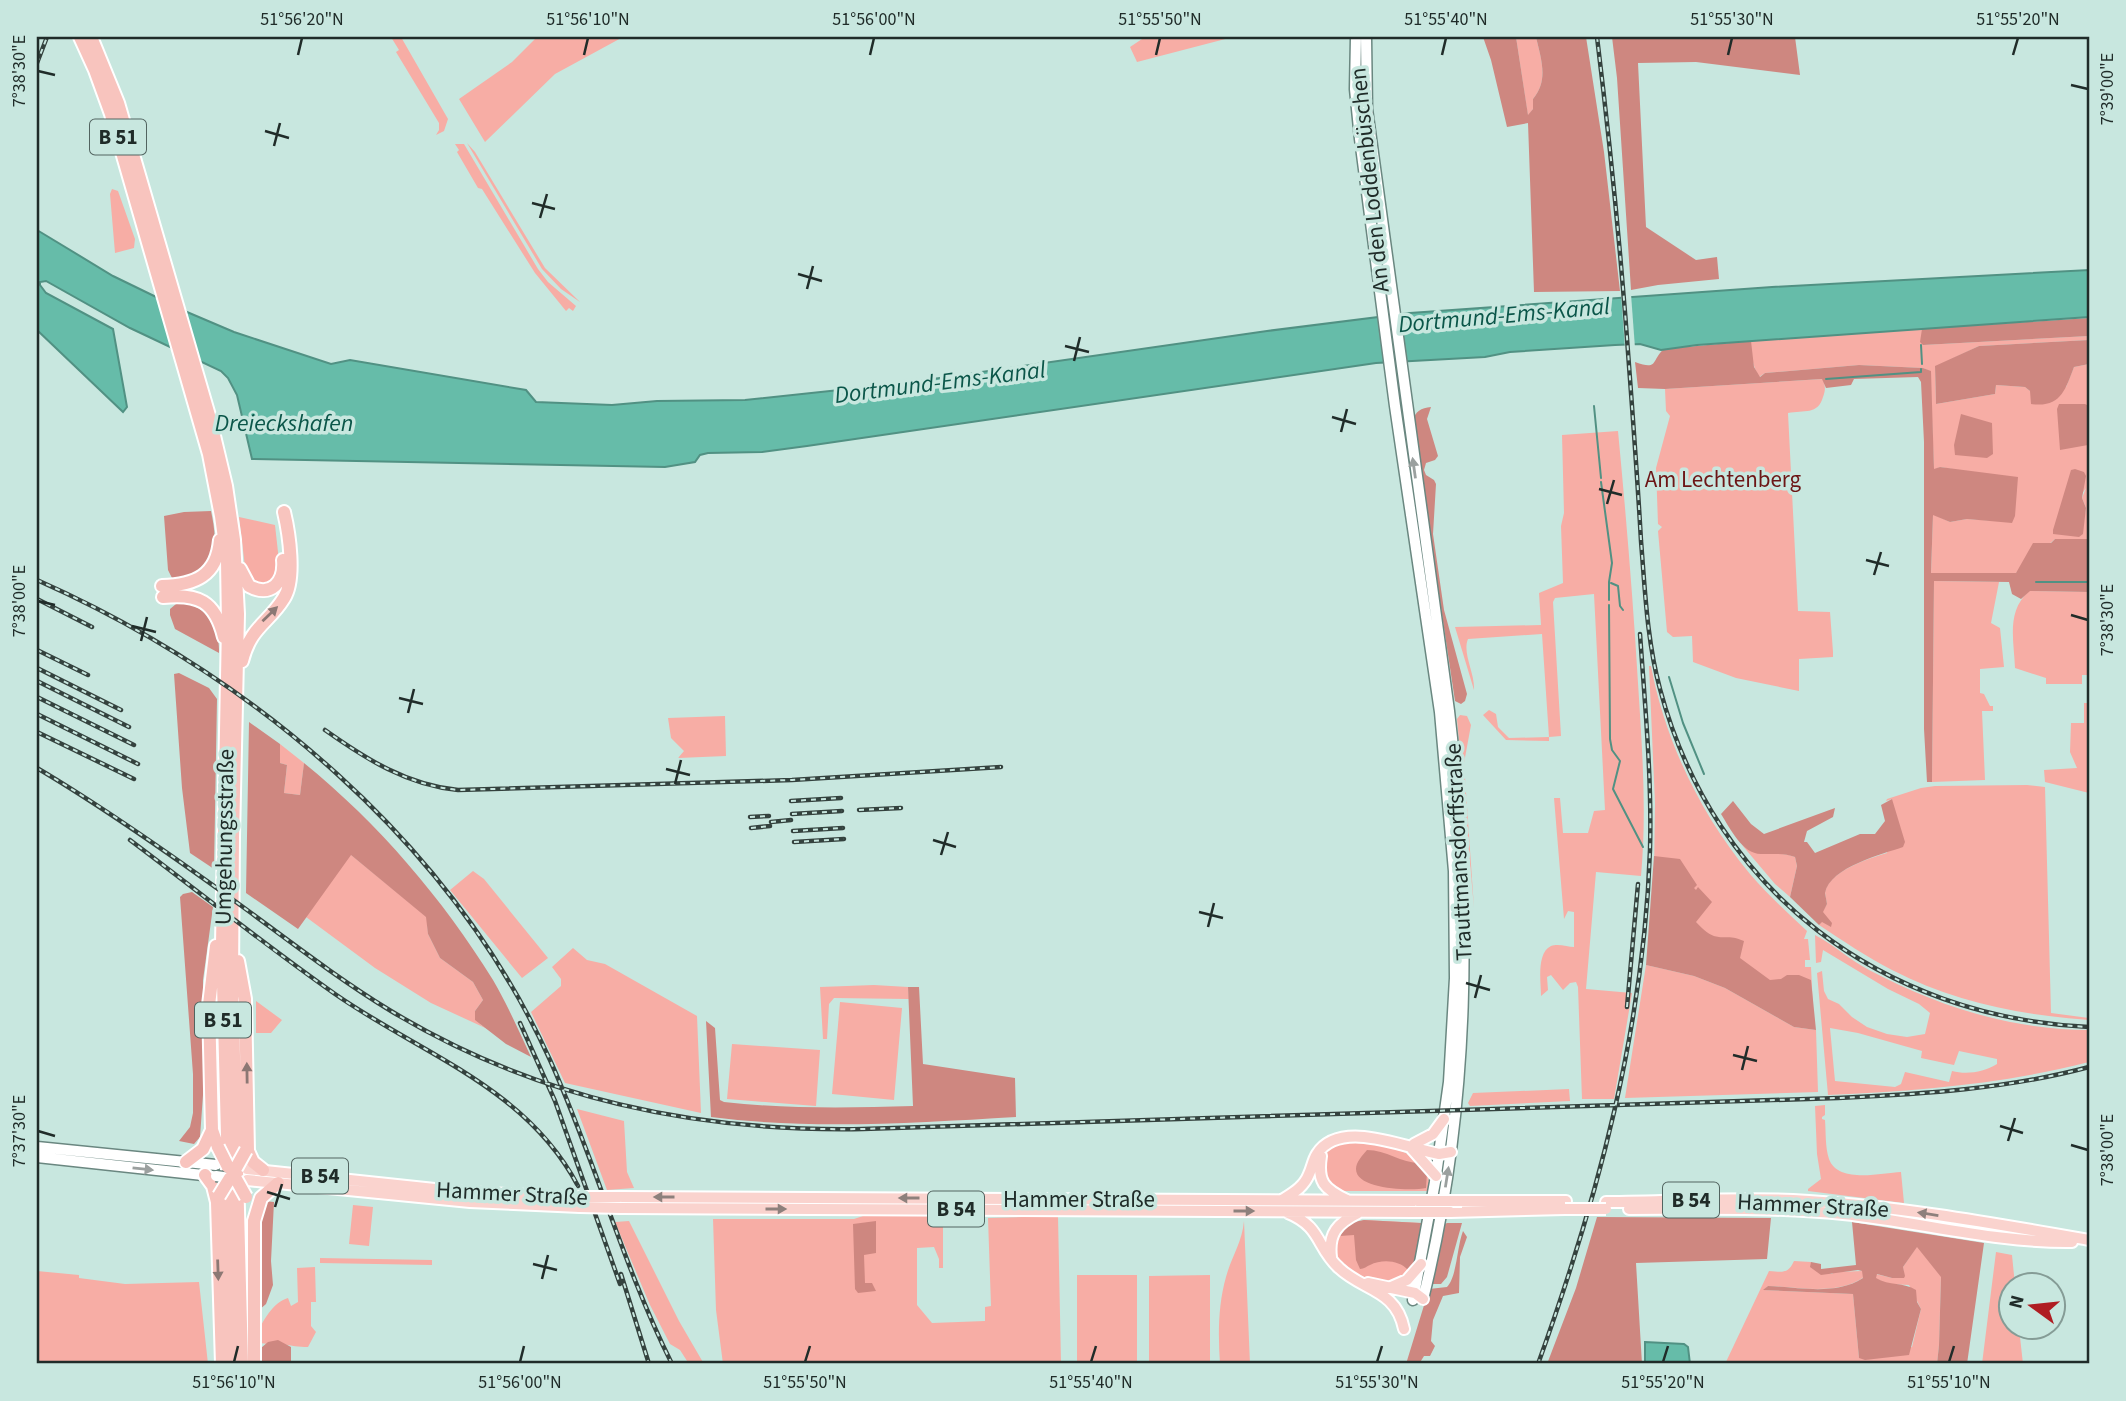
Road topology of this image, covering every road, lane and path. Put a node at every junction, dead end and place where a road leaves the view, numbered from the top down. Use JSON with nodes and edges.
{"nodes":[{"id":1,"x":80,"y":37,"type":"edge"},
{"id":2,"x":91,"y":37,"type":"edge"},
{"id":3,"x":1356,"y":37,"type":"edge"},
{"id":4,"x":1366,"y":37,"type":"edge"},
{"id":5,"x":158,"y":259,"type":"junction"},
{"id":6,"x":189,"y":366,"type":"junction"},
{"id":7,"x":1407,"y":405,"type":"joint"},
{"id":8,"x":1395,"y":406,"type":"joint"},
{"id":9,"x":226,"y":516,"type":"junction"},
{"id":10,"x":236,"y":559,"type":"junction"},
{"id":11,"x":228,"y":652,"type":"junction"},
{"id":12,"x":237,"y":681,"type":"junction"},
{"id":13,"x":222,"y":915,"type":"junction"},
{"id":14,"x":232,"y":933,"type":"junction"},
{"id":15,"x":1444,"y":1119,"type":"junction"},
{"id":16,"x":212,"y":1130,"type":"junction"},
{"id":17,"x":247,"y":1146,"type":"junction"},
{"id":18,"x":37,"y":1147,"type":"edge"},
{"id":19,"x":1413,"y":1147,"type":"junction"},
{"id":20,"x":1322,"y":1148,"type":"junction"},
{"id":21,"x":1443,"y":1151,"type":"junction"},
{"id":22,"x":37,"y":1157,"type":"edge"},
{"id":23,"x":186,"y":1162,"type":"junction"},
{"id":24,"x":264,"y":1170,"type":"junction"},
{"id":25,"x":229,"y":1173,"type":"junction"},
{"id":26,"x":1436,"y":1176,"type":"junction"},
{"id":27,"x":278,"y":1183,"type":"junction"},
{"id":28,"x":218,"y":1199,"type":"junction"},
{"id":29,"x":1349,"y":1201,"type":"junction"},
{"id":30,"x":577,"y":1202,"type":"junction"},
{"id":31,"x":1283,"y":1206,"type":"junction"},
{"id":32,"x":1416,"y":1207,"type":"junction"},
{"id":33,"x":1362,"y":1211,"type":"junction"},
{"id":34,"x":254,"y":1221,"type":"junction"},
{"id":35,"x":2089,"y":1241,"type":"edge"},
{"id":36,"x":1331,"y":1260,"type":"junction"},
{"id":37,"x":1421,"y":1264,"type":"junction"},
{"id":38,"x":1362,"y":1282,"type":"junction"},
{"id":39,"x":1390,"y":1287,"type":"junction"},
{"id":40,"x":1375,"y":1290,"type":"junction"},
{"id":41,"x":1417,"y":1297,"type":"junction"},
{"id":42,"x":1404,"y":1329,"type":"dead end"},
{"id":43,"x":222,"y":1364,"type":"edge"},
{"id":44,"x":233,"y":1364,"type":"edge"},
{"id":45,"x":242,"y":1364,"type":"edge"},
{"id":46,"x":254,"y":1364,"type":"edge"}],
"edges":[{"from":1,"to":5,"type":"highway","number":"B 51"},
{"from":2,"to":5,"type":"highway","number":"B 51"},
{"from":3,"to":8,"type":"main road","name":"An den Loddenbüschen"},
{"from":4,"to":7,"type":"main road","name":"An den Loddenbüschen"},
{"from":5,"to":6,"type":"highway","number":"B 51"},
{"from":5,"to":6,"type":"highway","name":"Umgehungsstraße","number":"B 51"},
{"from":6,"to":9,"type":"highway","name":"Umgehungsstraße","number":"B 51"},
{"from":21,"to":7,"type":"main road","name":"Trauttmansdorffstraße","one_way":true},
{"from":8,"to":15,"type":"main road","name":"Trauttmansdorffstraße"},
{"from":9,"to":10,"type":"highway","name":"Umgehungsstraße","number":"B 51"},
{"from":9,"to":11,"type":"highway","name":"Umgehungsstraße","number":"B 51"},
{"from":9,"to":11,"type":"highway"},
{"from":10,"to":12,"type":"highway","name":"Umgehungsstraße","number":"B 51"},
{"from":12,"to":10,"type":"highway","one_way":true},
{"from":11,"to":13,"type":"highway","name":"Umgehungsstraße","number":"B 51"},
{"from":12,"to":14,"type":"highway","name":"Umgehungsstraße","number":"B 51"},
{"from":13,"to":16,"type":"highway"},
{"from":13,"to":44,"type":"highway","name":"Umgehungsstraße","number":"B 51"},
{"from":17,"to":14,"type":"highway","one_way":true},
{"from":14,"to":45,"type":"highway","name":"Umgehungsstraße","number":"B 51"},
{"from":15,"to":19,"type":"main road"},
{"from":15,"to":21,"type":"main road","name":"Trauttmansdorffstraße"},
{"from":16,"to":23,"type":"highway"},
{"from":16,"to":25,"type":"highway","bridge":true},
{"from":17,"to":24,"type":"highway"},
{"from":17,"to":25,"type":"highway","bridge":true},
{"from":18,"to":23,"type":"main road","name":"Hammer Straße"},
{"from":19,"to":20,"type":"main road"},
{"from":19,"to":21,"type":"main road"},
{"from":19,"to":26,"type":"main road"},
{"from":20,"to":29,"type":"main road"},
{"from":20,"to":31,"type":"main road"},
{"from":21,"to":26,"type":"main road","name":"Trauttmansdorffstraße"},
{"from":41,"to":21,"type":"main road","name":"Trauttmansdorffstraße","one_way":true},
{"from":22,"to":25,"type":"main road","name":"Hammer Straße","one_way":true},
{"from":23,"to":25,"type":"main road","name":"Hammer Straße"},
{"from":24,"to":25,"type":"main road","name":"Hammer Straße","number":"B 54"},
{"from":24,"to":30,"type":"main road","name":"Hammer Straße","number":"B 54"},
{"from":25,"to":27,"type":"main road","name":"Hammer Straße","number":"B 54"},
{"from":25,"to":28,"type":"highway","bridge":true},
{"from":25,"to":28,"type":"highway"},
{"from":25,"to":34,"type":"highway","bridge":true},
{"from":26,"to":37,"type":"main road","name":"Trauttmansdorffstraße"},
{"from":27,"to":30,"type":"main road","name":"Hammer Straße","number":"B 54"},
{"from":27,"to":34,"type":"highway"},
{"from":28,"to":43,"type":"highway","one_way":true},
{"from":29,"to":31,"type":"main road","name":"Hammer Straße","number":"B 54"},
{"from":29,"to":32,"type":"main road","name":"Hammer Straße","number":"B 54"},
{"from":30,"to":31,"type":"main road","name":"Hammer Straße","number":"B 54","bridge":true},
{"from":31,"to":33,"type":"main road","name":"Hammer Straße","number":"B 54"},
{"from":31,"to":36,"type":"main road"},
{"from":32,"to":33,"type":"main road","name":"Hammer Straße","number":"B 54"},
{"from":32,"to":35,"type":"main road","name":"Hammer Straße","number":"B 54","bridge":true},
{"from":33,"to":36,"type":"main road"},
{"from":34,"to":46,"type":"highway"},
{"from":36,"to":38,"type":"main road"},
{"from":37,"to":39,"type":"main road"},
{"from":37,"to":41,"type":"main road","name":"Trauttmansdorffstraße"},
{"from":38,"to":39,"type":"main road"},
{"from":38,"to":40,"type":"main road"},
{"from":39,"to":41,"type":"main road"},
{"from":40,"to":41,"type":"main road"},
{"from":40,"to":42,"type":"main road"}]}
